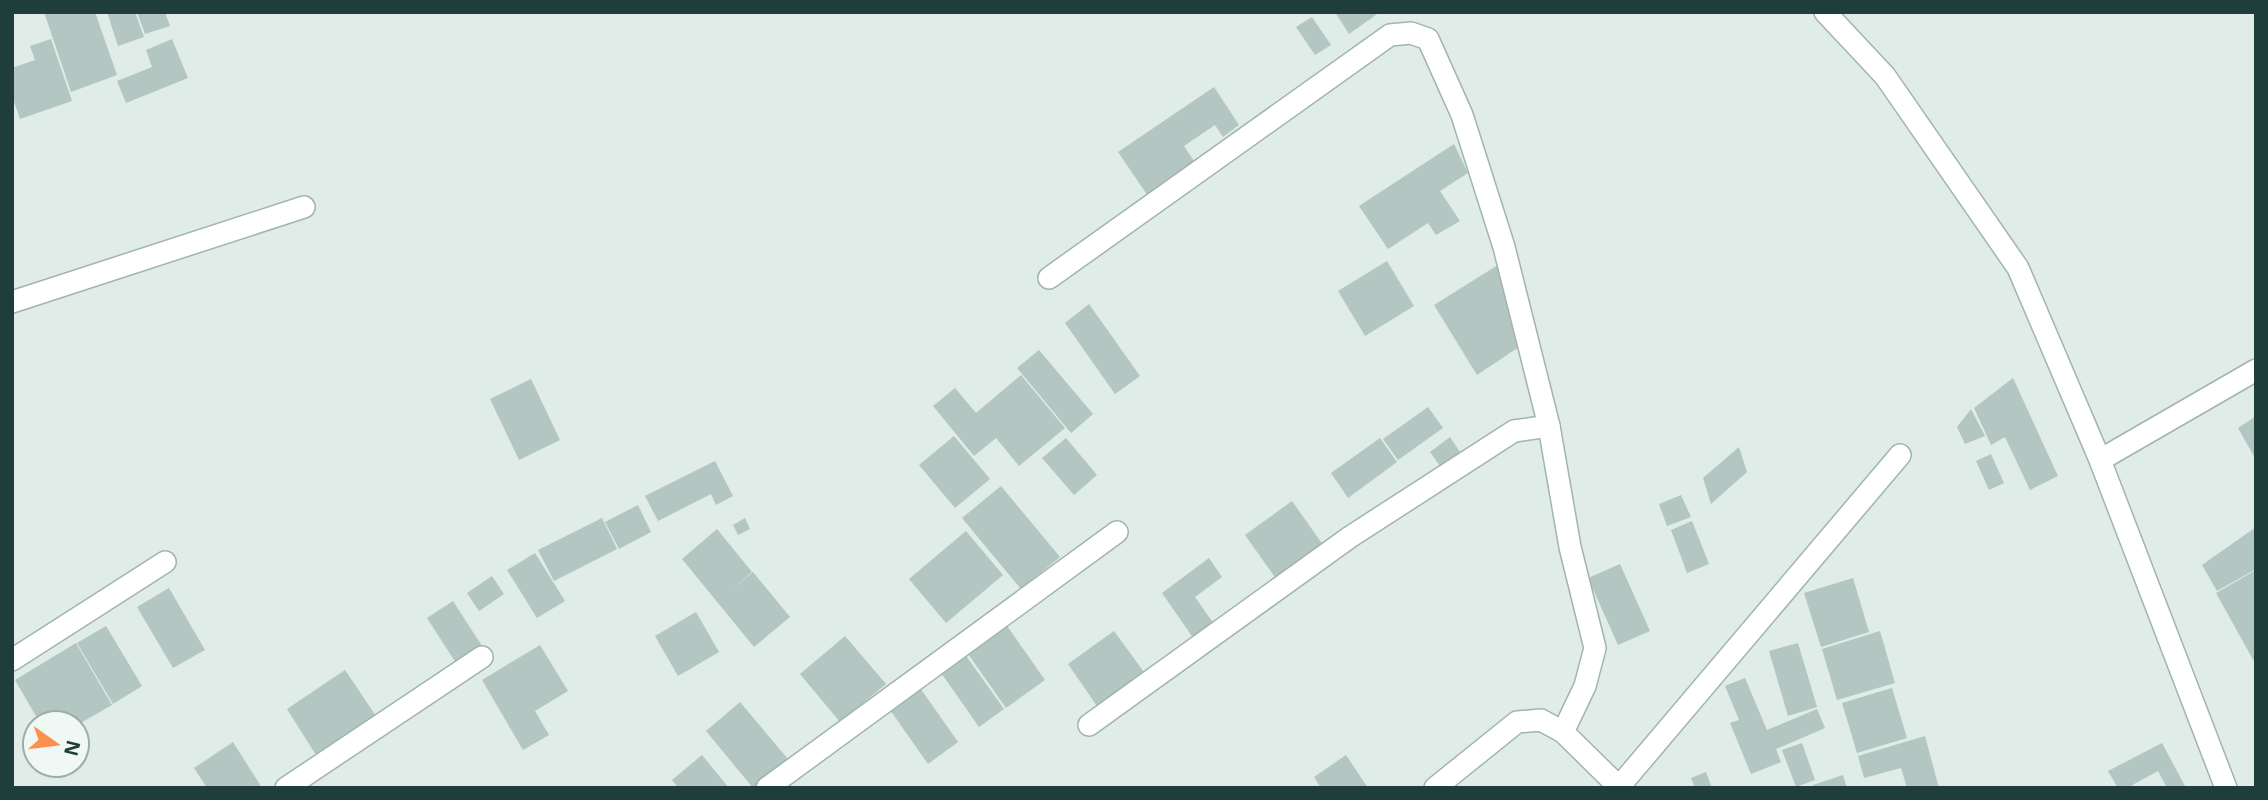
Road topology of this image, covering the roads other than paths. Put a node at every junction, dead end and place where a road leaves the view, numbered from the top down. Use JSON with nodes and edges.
{"nodes":[{"id":1,"x":1825,"y":12,"type":"edge"},
{"id":2,"x":304,"y":207,"type":"dead end"},
{"id":3,"x":1049,"y":278,"type":"dead end"},
{"id":4,"x":12,"y":302,"type":"edge"},
{"id":5,"x":2256,"y":370,"type":"edge"},
{"id":6,"x":1549,"y":426,"type":"junction"},
{"id":7,"x":1900,"y":454,"type":"dead end"},
{"id":8,"x":2100,"y":460,"type":"junction"},
{"id":9,"x":1117,"y":532,"type":"dead end"},
{"id":10,"x":165,"y":562,"type":"dead end"},
{"id":11,"x":482,"y":657,"type":"dead end"},
{"id":12,"x":12,"y":660,"type":"edge"},
{"id":13,"x":1089,"y":725,"type":"dead end"},
{"id":14,"x":1563,"y":732,"type":"junction"},
{"id":15,"x":1619,"y":787,"type":"edge"},
{"id":16,"x":286,"y":788,"type":"edge"},
{"id":17,"x":767,"y":788,"type":"edge"},
{"id":18,"x":1435,"y":788,"type":"edge"},
{"id":19,"x":2226,"y":788,"type":"edge"}],
"edges":[{"from":1,"to":8,"type":"street"},
{"from":2,"to":4,"type":"street"},
{"from":3,"to":6,"type":"street"},
{"from":5,"to":8,"type":"street"},
{"from":6,"to":13,"type":"street"},
{"from":6,"to":14,"type":"street"},
{"from":7,"to":15,"type":"street"},
{"from":8,"to":19,"type":"street"},
{"from":9,"to":17,"type":"street"},
{"from":10,"to":12,"type":"street"},
{"from":11,"to":16,"type":"street"},
{"from":14,"to":15,"type":"street"},
{"from":14,"to":18,"type":"street"}]}
